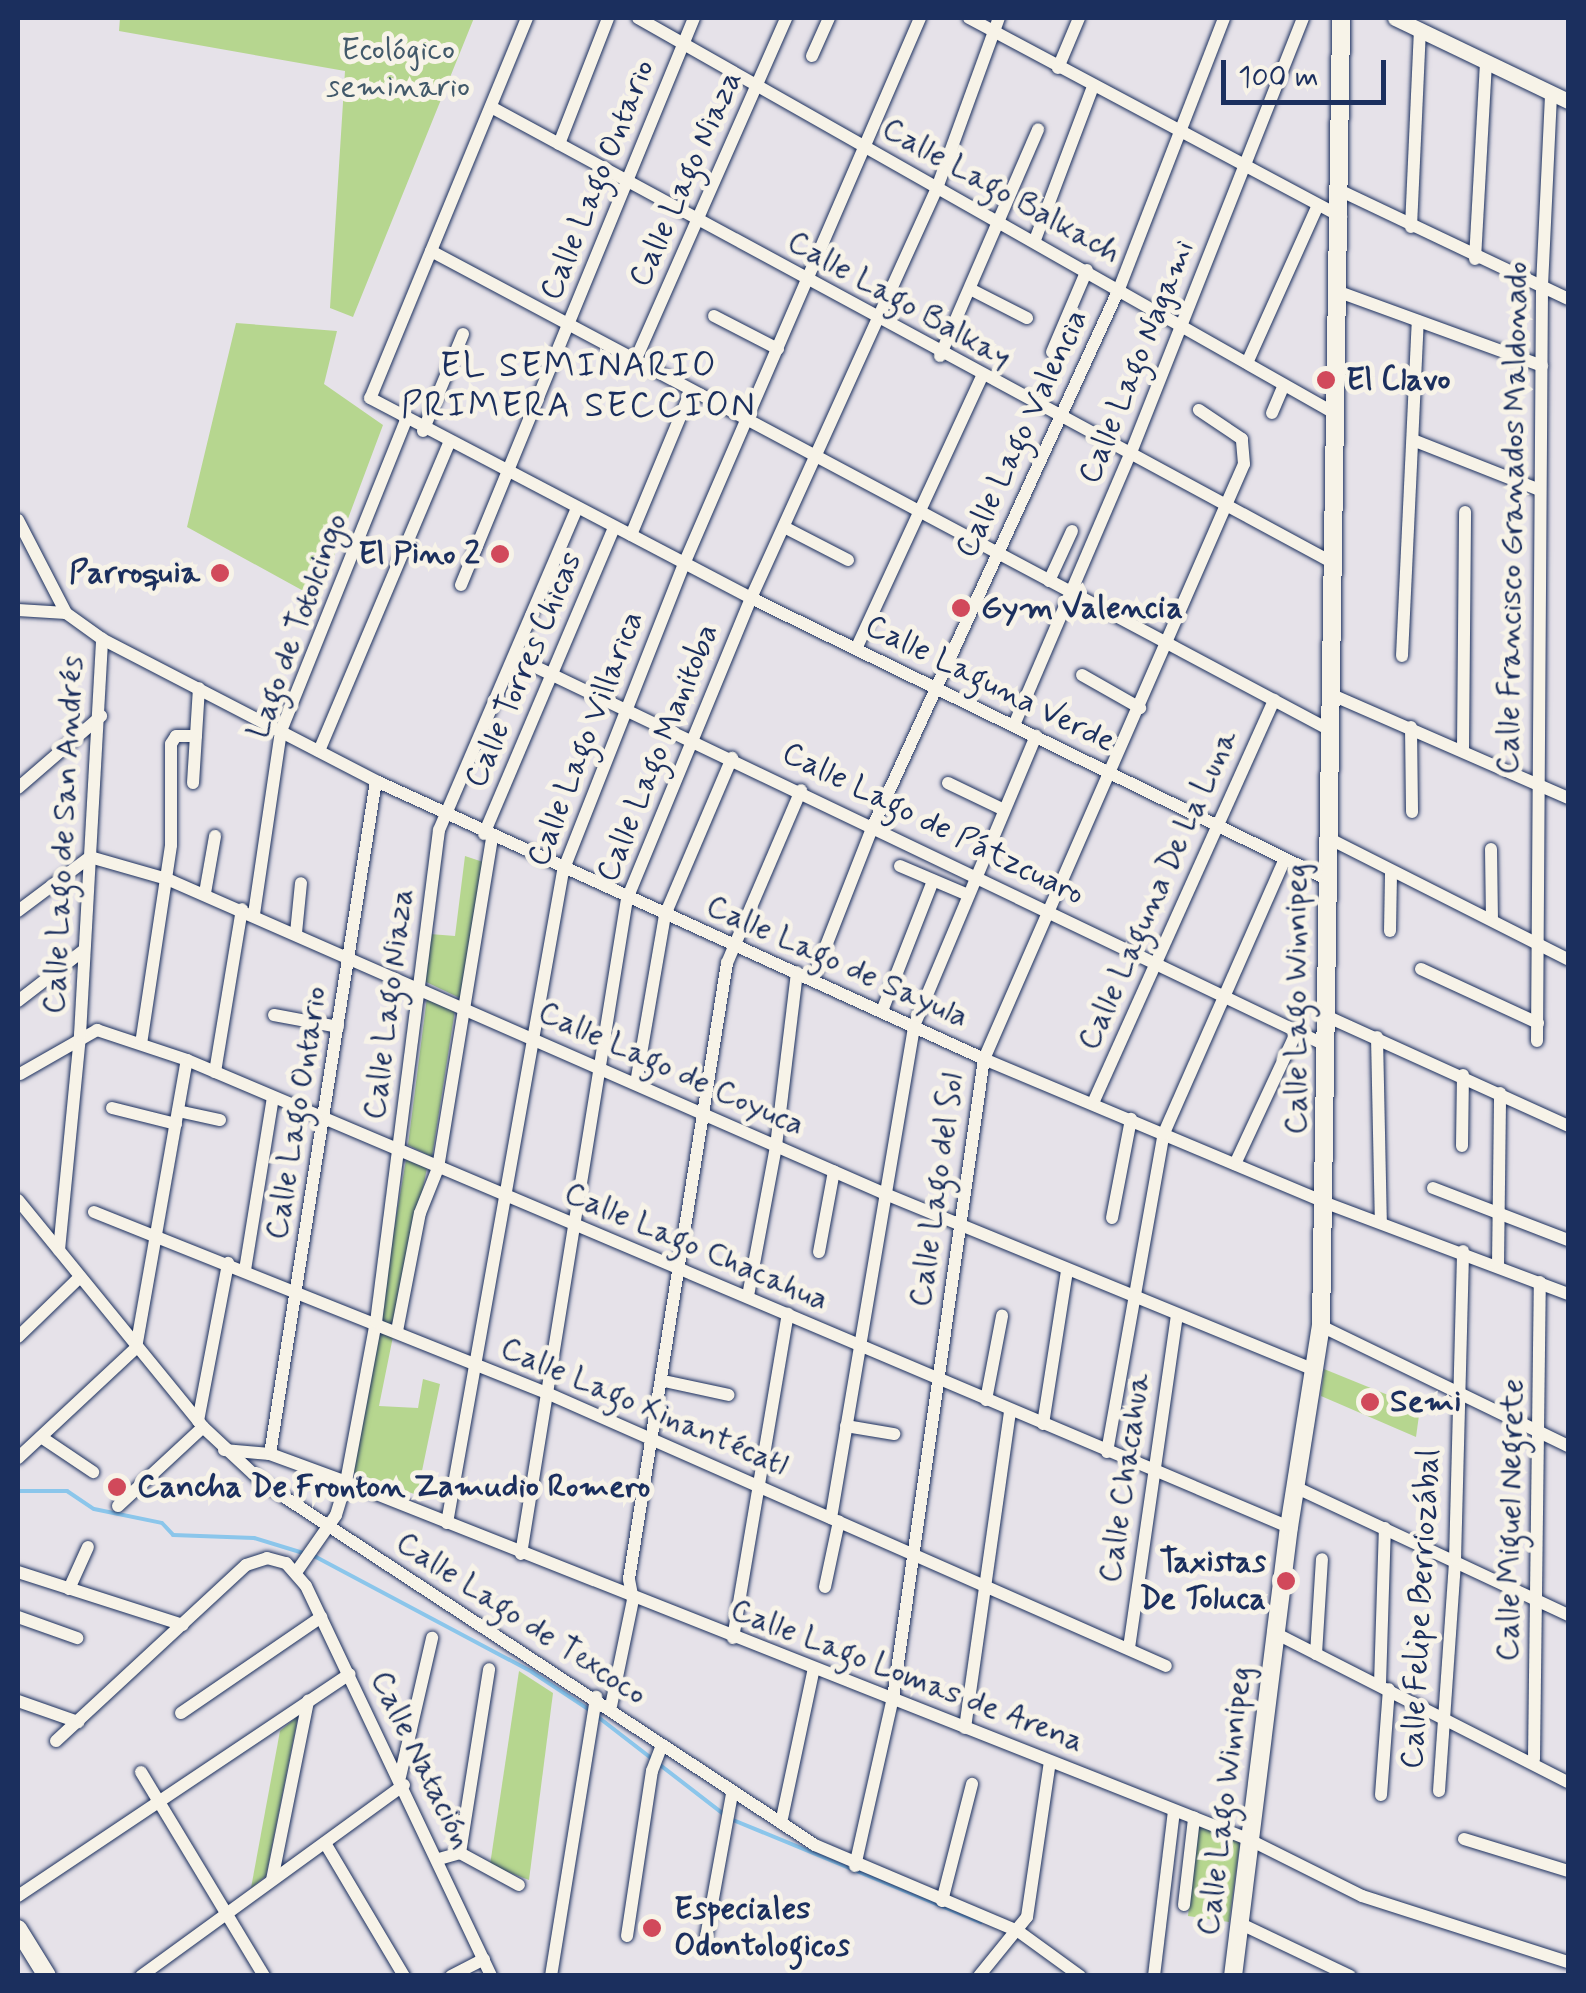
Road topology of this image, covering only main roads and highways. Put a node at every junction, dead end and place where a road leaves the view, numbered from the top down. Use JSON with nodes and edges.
{"nodes":[{"id":1,"x":1341,"y":18,"type":"edge"},
{"id":2,"x":18,"y":1929,"type":"edge"},
{"id":3,"x":47,"y":1976,"type":"edge"},
{"id":4,"x":1233,"y":1976,"type":"edge"}],
"edges":[{"from":1,"to":4,"type":"main road","name":"Calle Lago Winnipeg"},
{"from":2,"to":3,"type":"main road"}]}
